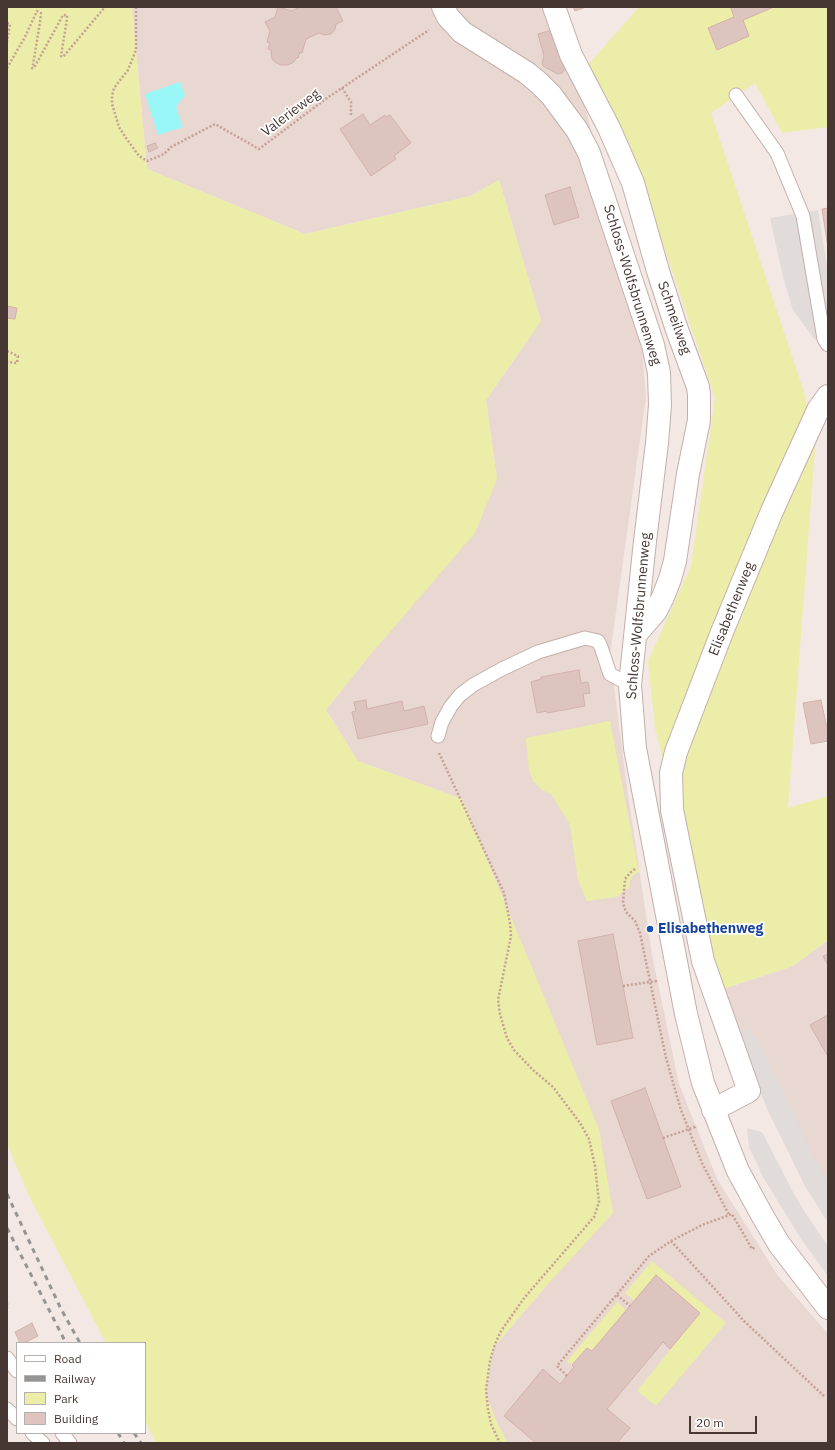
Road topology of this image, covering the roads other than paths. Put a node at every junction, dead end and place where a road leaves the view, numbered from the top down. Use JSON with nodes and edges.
{"nodes":[{"id":1,"x":443,"y":7,"type":"edge"},
{"id":2,"x":554,"y":7,"type":"edge"},
{"id":3,"x":736,"y":95,"type":"dead end"},
{"id":4,"x":828,"y":345,"type":"edge"},
{"id":5,"x":828,"y":396,"type":"edge"},
{"id":6,"x":636,"y":634,"type":"junction"},
{"id":7,"x":630,"y":685,"type":"junction"},
{"id":8,"x":438,"y":736,"type":"road end"},
{"id":9,"x":713,"y":1110,"type":"junction"},
{"id":10,"x":828,"y":1308,"type":"edge"},
{"id":11,"x":7,"y":1358,"type":"edge"},
{"id":12,"x":16,"y":1370,"type":"edge"},
{"id":13,"x":7,"y":1409,"type":"edge"},
{"id":14,"x":16,"y":1418,"type":"edge"},
{"id":15,"x":33,"y":1434,"type":"edge"},
{"id":16,"x":63,"y":1434,"type":"edge"},
{"id":17,"x":43,"y":1443,"type":"edge"},
{"id":18,"x":70,"y":1443,"type":"edge"}],
"edges":[{"from":1,"to":6,"type":"street","name":"Schloss-Wolfsbrunnenweg"},
{"from":2,"to":6,"type":"street","name":"Schmeilweg"},
{"from":3,"to":4,"type":"lane"},
{"from":5,"to":9,"type":"street","name":"Elisabethenweg"},
{"from":6,"to":7,"type":"street","name":"Schloss-Wolfsbrunnenweg"},
{"from":7,"to":8,"type":"lane"},
{"from":7,"to":9,"type":"street","name":"Schloss-Wolfsbrunnenweg"},
{"from":9,"to":10,"type":"street","name":"Schloss-Wolfsbrunnenweg"},
{"from":11,"to":12,"type":"lane"},
{"from":13,"to":14,"type":"lane"},
{"from":15,"to":17,"type":"lane"},
{"from":16,"to":18,"type":"lane"}]}
